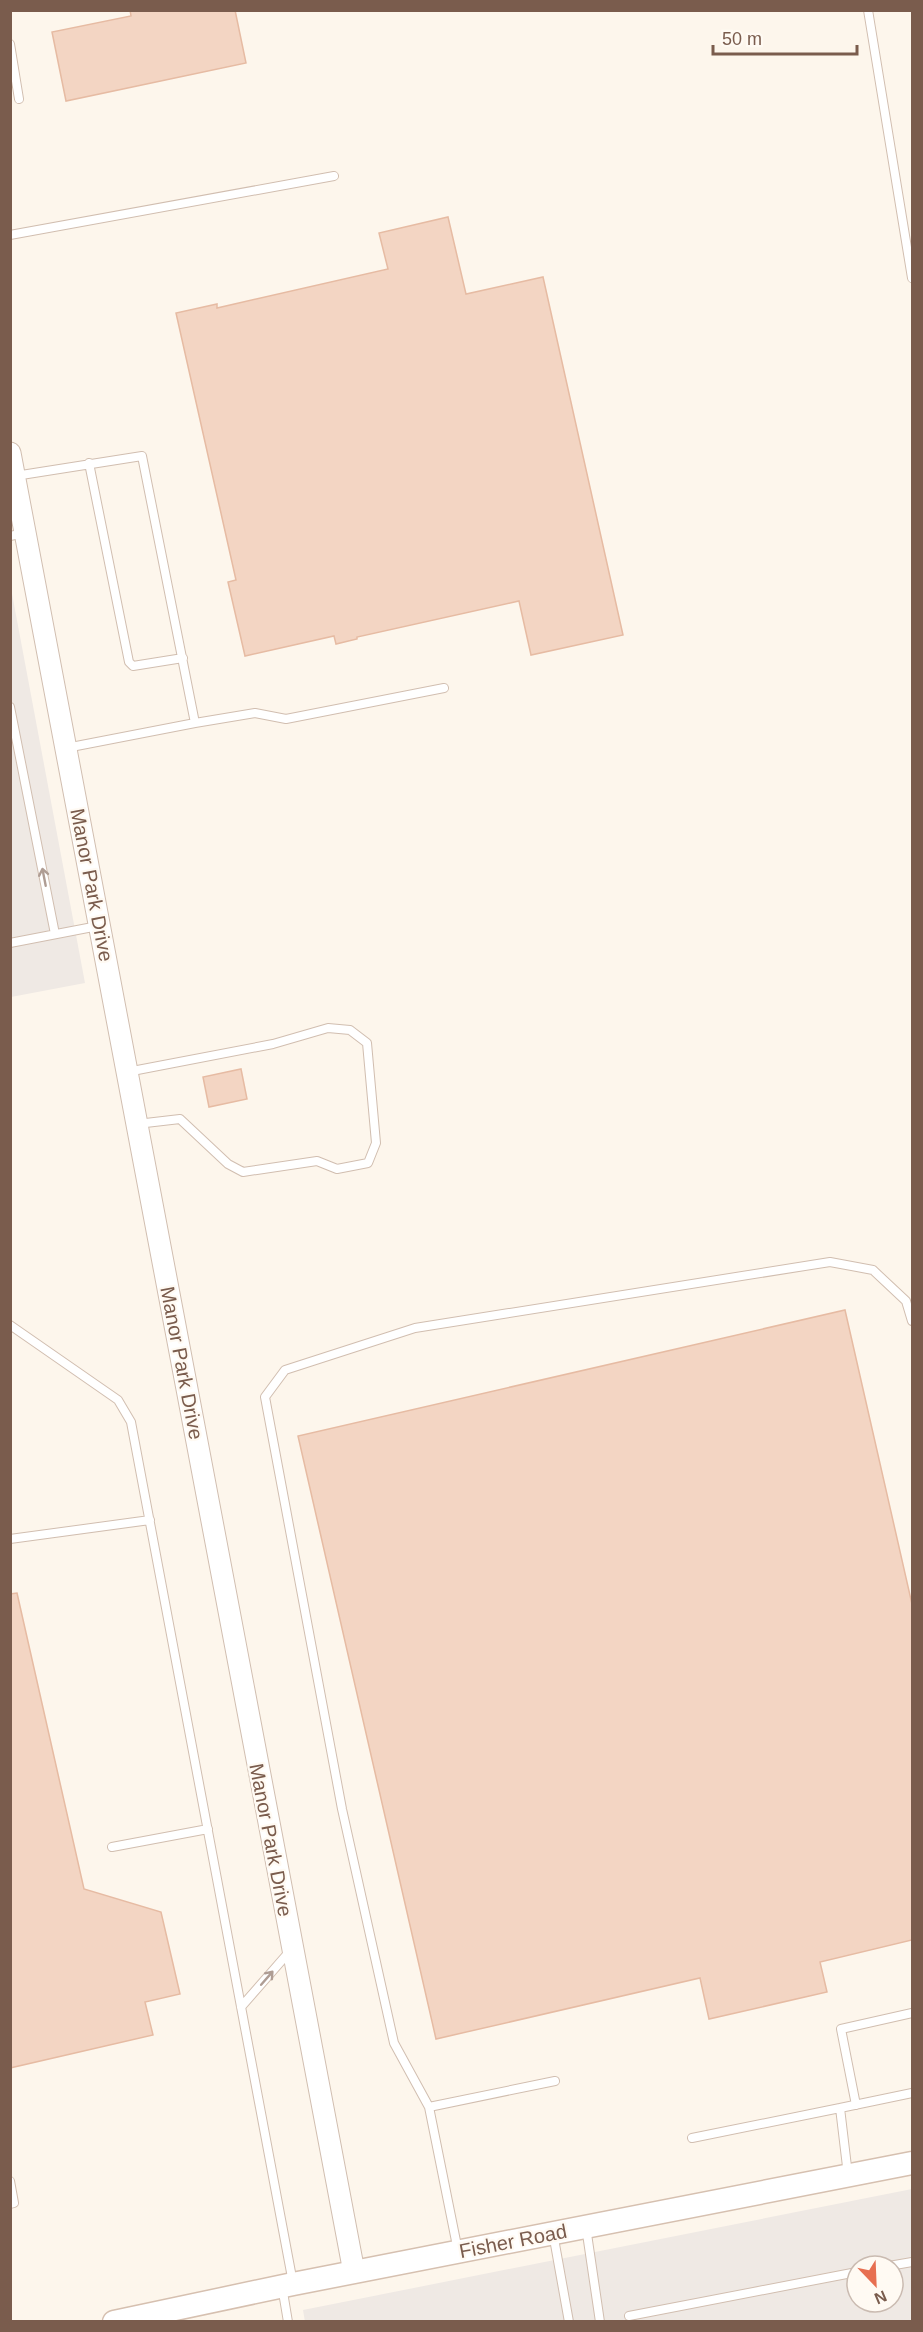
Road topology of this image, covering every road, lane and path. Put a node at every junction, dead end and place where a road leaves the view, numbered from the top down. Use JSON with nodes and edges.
{"nodes":[{"id":1,"x":868,"y":10,"type":"edge"},
{"id":2,"x":10,"y":44,"type":"edge"},
{"id":3,"x":20,"y":99,"type":"dead end"},
{"id":4,"x":334,"y":176,"type":"dead end"},
{"id":5,"x":10,"y":236,"type":"edge"},
{"id":6,"x":912,"y":278,"type":"edge"},
{"id":7,"x":10,"y":453,"type":"edge"},
{"id":8,"x":89,"y":463,"type":"junction"},
{"id":9,"x":15,"y":476,"type":"junction"},
{"id":10,"x":18,"y":534,"type":"edge"},
{"id":11,"x":183,"y":658,"type":"junction"},
{"id":12,"x":444,"y":688,"type":"dead end"},
{"id":13,"x":10,"y":707,"type":"edge"},
{"id":14,"x":195,"y":723,"type":"junction"},
{"id":15,"x":66,"y":748,"type":"junction"},
{"id":16,"x":99,"y":926,"type":"junction"},
{"id":17,"x":55,"y":934,"type":"junction"},
{"id":18,"x":10,"y":943,"type":"edge"},
{"id":19,"x":127,"y":1072,"type":"junction"},
{"id":20,"x":137,"y":1124,"type":"junction"},
{"id":21,"x":912,"y":1321,"type":"edge"},
{"id":22,"x":10,"y":1325,"type":"edge"},
{"id":23,"x":150,"y":1520,"type":"junction"},
{"id":24,"x":10,"y":1539,"type":"edge"},
{"id":25,"x":208,"y":1829,"type":"junction"},
{"id":26,"x":112,"y":1847,"type":"dead end"},
{"id":27,"x":292,"y":1949,"type":"junction"},
{"id":28,"x":241,"y":2007,"type":"junction"},
{"id":29,"x":912,"y":2013,"type":"edge"},
{"id":30,"x":555,"y":2081,"type":"dead end"},
{"id":31,"x":912,"y":2094,"type":"edge"},
{"id":32,"x":856,"y":2105,"type":"junction"},
{"id":33,"x":429,"y":2107,"type":"junction"},
{"id":34,"x":840,"y":2108,"type":"junction"},
{"id":35,"x":692,"y":2138,"type":"dead end"},
{"id":36,"x":912,"y":2163,"type":"edge"},
{"id":37,"x":848,"y":2176,"type":"junction"},
{"id":38,"x":10,"y":2181,"type":"edge"},
{"id":39,"x":10,"y":2204,"type":"edge"},
{"id":40,"x":586,"y":2226,"type":"junction"},
{"id":41,"x":553,"y":2233,"type":"junction"},
{"id":42,"x":458,"y":2251,"type":"junction"},
{"id":43,"x":354,"y":2272,"type":"junction"},
{"id":44,"x":845,"y":2274,"type":"edge"},
{"id":45,"x":288,"y":2285,"type":"junction"},
{"id":46,"x":629,"y":2316,"type":"dead end"},
{"id":47,"x":114,"y":2322,"type":"edge"},
{"id":48,"x":288,"y":2322,"type":"edge"},
{"id":49,"x":569,"y":2322,"type":"edge"},
{"id":50,"x":600,"y":2322,"type":"edge"}],
"edges":[{"from":1,"to":6,"type":"lane"},
{"from":2,"to":3,"type":"lane"},
{"from":4,"to":5,"type":"lane"},
{"from":7,"to":9,"type":"street","name":"Manor Park Drive"},
{"from":8,"to":9,"type":"lane"},
{"from":8,"to":11,"type":"lane"},
{"from":8,"to":11,"type":"lane"},
{"from":9,"to":10,"type":"street","name":"Manor Park Drive"},
{"from":10,"to":15,"type":"street","name":"Manor Park Drive"},
{"from":11,"to":14,"type":"lane"},
{"from":12,"to":14,"type":"lane"},
{"from":17,"to":13,"type":"lane","one_way":true},
{"from":14,"to":15,"type":"lane"},
{"from":15,"to":16,"type":"street","name":"Manor Park Drive"},
{"from":16,"to":17,"type":"lane"},
{"from":16,"to":19,"type":"street","name":"Manor Park Drive"},
{"from":17,"to":18,"type":"lane"},
{"from":19,"to":20,"type":"street","name":"Manor Park Drive"},
{"from":19,"to":20,"type":"lane"},
{"from":20,"to":27,"type":"street","name":"Manor Park Drive"},
{"from":21,"to":33,"type":"lane"},
{"from":22,"to":23,"type":"lane"},
{"from":23,"to":24,"type":"lane"},
{"from":23,"to":25,"type":"lane"},
{"from":25,"to":26,"type":"lane"},
{"from":25,"to":28,"type":"lane"},
{"from":28,"to":27,"type":"lane","one_way":true},
{"from":27,"to":43,"type":"street","name":"Manor Park Drive"},
{"from":28,"to":45,"type":"lane"},
{"from":29,"to":32,"type":"lane"},
{"from":30,"to":33,"type":"lane"},
{"from":31,"to":32,"type":"lane"},
{"from":32,"to":34,"type":"lane"},
{"from":33,"to":42,"type":"lane"},
{"from":34,"to":35,"type":"lane"},
{"from":34,"to":37,"type":"lane"},
{"from":36,"to":37,"type":"main road","name":"Fisher Road"},
{"from":37,"to":40,"type":"main road","name":"Fisher Road"},
{"from":38,"to":39,"type":"lane"},
{"from":40,"to":41,"type":"main road","name":"Fisher Road"},
{"from":40,"to":50,"type":"lane"},
{"from":41,"to":42,"type":"main road","name":"Fisher Road"},
{"from":41,"to":49,"type":"lane"},
{"from":42,"to":43,"type":"main road","name":"Fisher Road"},
{"from":43,"to":45,"type":"main road","name":"Fisher Road"},
{"from":44,"to":46,"type":"lane"},
{"from":45,"to":47,"type":"main road","name":"Fisher Road"},
{"from":45,"to":48,"type":"lane"}]}
